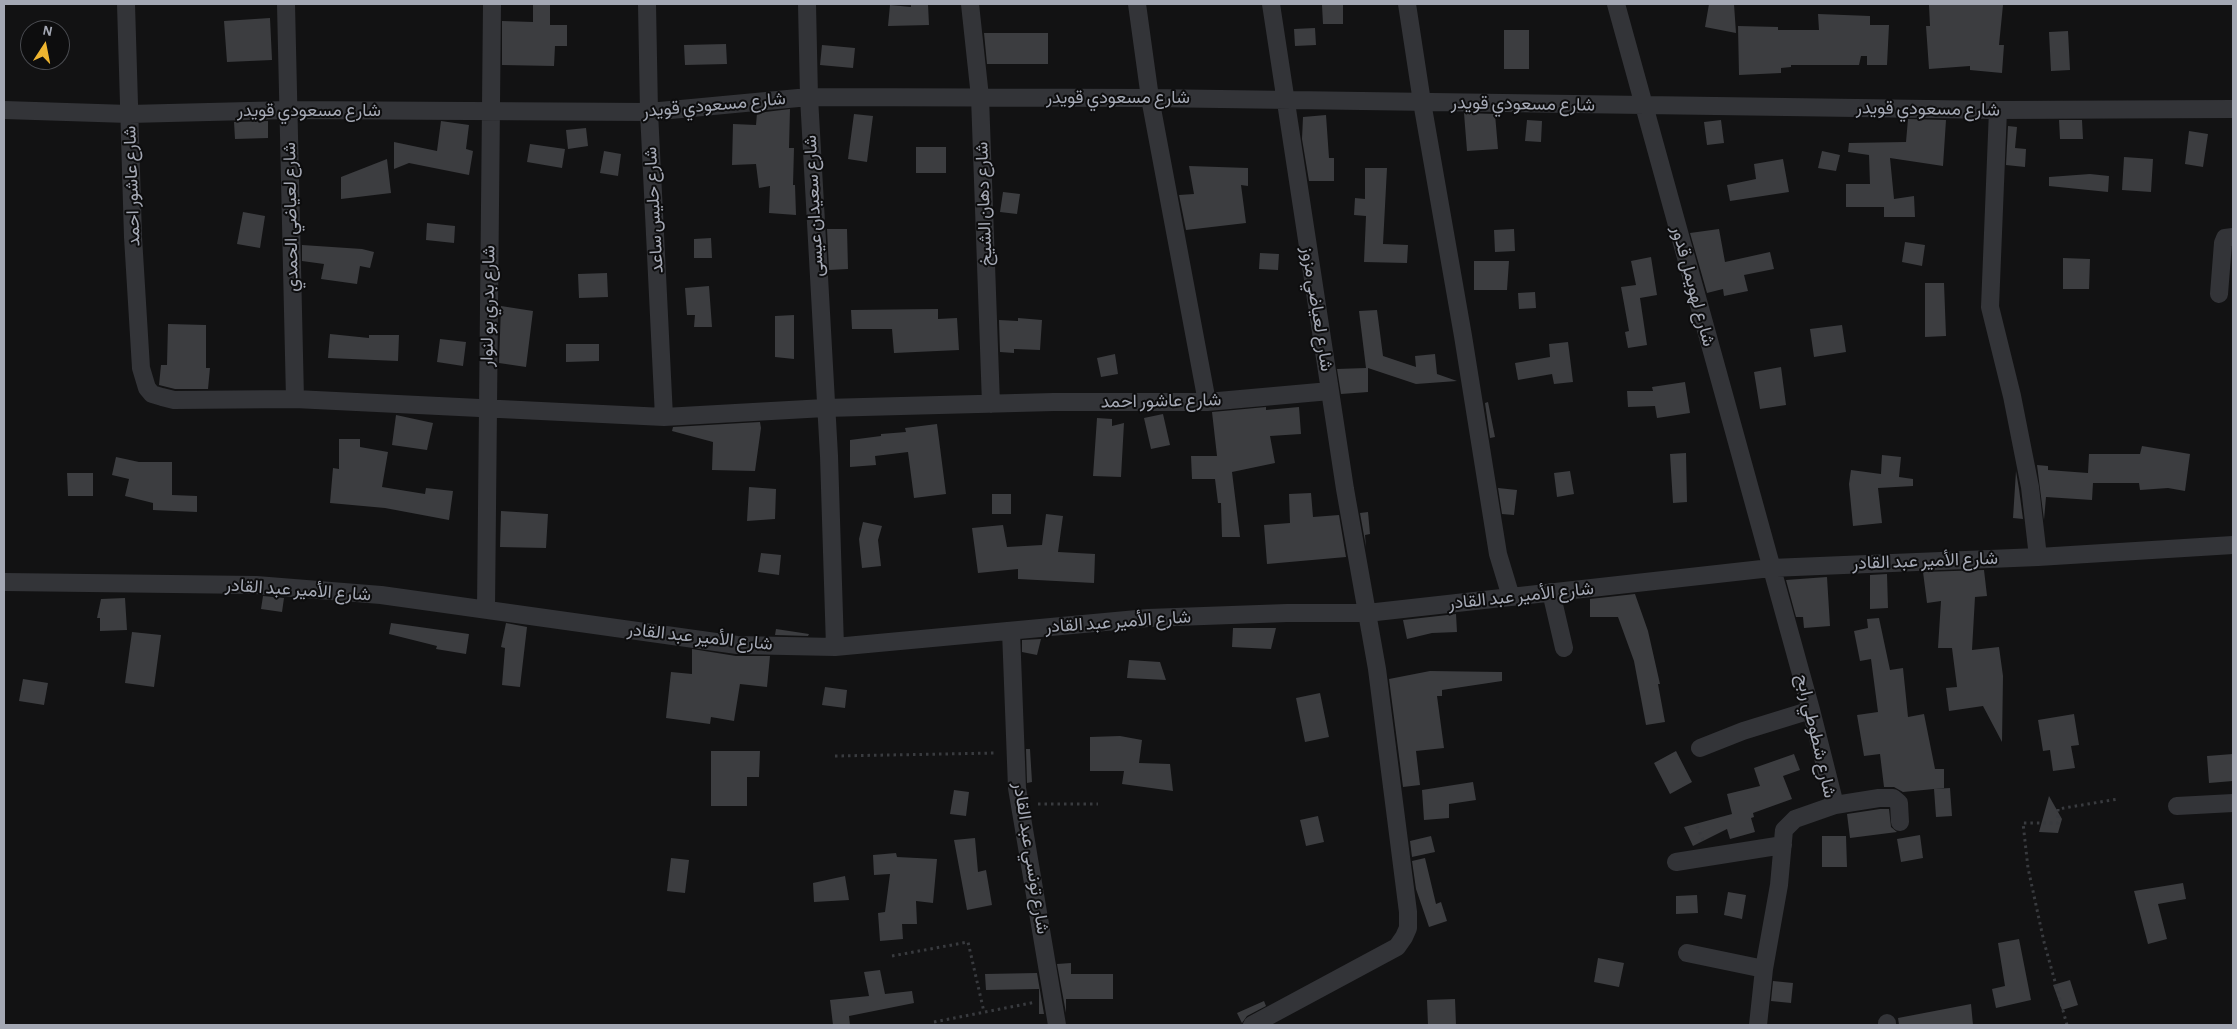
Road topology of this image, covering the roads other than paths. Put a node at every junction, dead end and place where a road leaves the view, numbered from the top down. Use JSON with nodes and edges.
{"nodes":[{"id":1,"x":126,"y":4,"type":"edge"},
{"id":2,"x":286,"y":4,"type":"edge"},
{"id":3,"x":492,"y":4,"type":"edge"},
{"id":4,"x":647,"y":4,"type":"edge"},
{"id":5,"x":807,"y":4,"type":"edge"},
{"id":6,"x":970,"y":4,"type":"edge"},
{"id":7,"x":1137,"y":4,"type":"edge"},
{"id":8,"x":1271,"y":4,"type":"edge"},
{"id":9,"x":1407,"y":4,"type":"edge"},
{"id":10,"x":1616,"y":4,"type":"edge"},
{"id":11,"x":808,"y":97,"type":"junction"},
{"id":12,"x":980,"y":97,"type":"junction"},
{"id":13,"x":1150,"y":98,"type":"junction"},
{"id":14,"x":1286,"y":100,"type":"junction"},
{"id":15,"x":1422,"y":102,"type":"junction"},
{"id":16,"x":1644,"y":106,"type":"junction"},
{"id":17,"x":2233,"y":109,"type":"edge"},
{"id":18,"x":4,"y":110,"type":"edge"},
{"id":19,"x":289,"y":110,"type":"junction"},
{"id":20,"x":1998,"y":110,"type":"junction"},
{"id":21,"x":491,"y":111,"type":"junction"},
{"id":22,"x":649,"y":112,"type":"junction"},
{"id":23,"x":129,"y":114,"type":"junction"},
{"id":24,"x":2233,"y":237,"type":"edge"},
{"id":25,"x":2219,"y":294,"type":"dead end"},
{"id":26,"x":1330,"y":391,"type":"junction"},
{"id":27,"x":295,"y":400,"type":"junction"},
{"id":28,"x":1207,"y":402,"type":"junction"},
{"id":29,"x":991,"y":404,"type":"junction"},
{"id":30,"x":486,"y":408,"type":"junction"},
{"id":31,"x":825,"y":408,"type":"junction"},
{"id":32,"x":664,"y":417,"type":"junction"},
{"id":33,"x":2233,"y":545,"type":"edge"},
{"id":34,"x":2038,"y":557,"type":"junction"},
{"id":35,"x":1771,"y":568,"type":"junction"},
{"id":36,"x":4,"y":582,"type":"edge"},
{"id":37,"x":1551,"y":592,"type":"junction"},
{"id":38,"x":1511,"y":597,"type":"junction"},
{"id":39,"x":486,"y":609,"type":"junction"},
{"id":40,"x":1367,"y":613,"type":"junction"},
{"id":41,"x":1011,"y":630,"type":"junction"},
{"id":42,"x":835,"y":647,"type":"junction"},
{"id":43,"x":1564,"y":648,"type":"dead end"},
{"id":44,"x":1811,"y":710,"type":"junction"},
{"id":45,"x":1700,"y":748,"type":"dead end"},
{"id":46,"x":2233,"y":803,"type":"edge"},
{"id":47,"x":1835,"y":805,"type":"junction"},
{"id":48,"x":2177,"y":806,"type":"dead end"},
{"id":49,"x":1900,"y":822,"type":"dead end"},
{"id":50,"x":1783,"y":845,"type":"junction"},
{"id":51,"x":1676,"y":862,"type":"dead end"},
{"id":52,"x":1687,"y":953,"type":"dead end"},
{"id":53,"x":1764,"y":970,"type":"junction"},
{"id":54,"x":1057,"y":1025,"type":"edge"},
{"id":55,"x":1252,"y":1025,"type":"edge"},
{"id":56,"x":1758,"y":1025,"type":"edge"}],
"edges":[{"from":1,"to":23,"type":"street","name":"شارع عاشور احمد"},
{"from":2,"to":19,"type":"street","name":"شارع لعياضي الحمدي"},
{"from":3,"to":21,"type":"street","name":"شارع بدري بو لنوار"},
{"from":4,"to":22,"type":"street","name":"شارع حليس ساعد"},
{"from":5,"to":11,"type":"street","name":"شارع سعيدان عيسى"},
{"from":6,"to":12,"type":"street","name":"شارع دهان الشيخ"},
{"from":7,"to":13,"type":"street"},
{"from":8,"to":14,"type":"street","name":"شارع لعياضي مزوز"},
{"from":9,"to":15,"type":"street"},
{"from":10,"to":16,"type":"street","name":"شارع لهويمل قدور"},
{"from":11,"to":12,"type":"street","name":"شارع مسعودي قويدر"},
{"from":11,"to":22,"type":"street","name":"شارع مسعودي قويدر"},
{"from":11,"to":31,"type":"street","name":"شارع سعيدان عيسى"},
{"from":12,"to":13,"type":"street","name":"شارع مسعودي قويدر"},
{"from":12,"to":29,"type":"street","name":"شارع دهان الشيخ"},
{"from":13,"to":14,"type":"street","name":"شارع مسعودي قويدر"},
{"from":13,"to":28,"type":"street"},
{"from":14,"to":15,"type":"street","name":"شارع مسعودي قويدر"},
{"from":14,"to":26,"type":"street","name":"شارع لعياضي مزوز"},
{"from":15,"to":16,"type":"street","name":"شارع مسعودي قويدر"},
{"from":15,"to":38,"type":"street"},
{"from":16,"to":20,"type":"street","name":"شارع مسعودي قويدر"},
{"from":16,"to":35,"type":"street","name":"شارع لهويمل قدور"},
{"from":17,"to":20,"type":"street","name":"شارع مسعودي قويدر"},
{"from":18,"to":23,"type":"street","name":"شارع مسعودي قويدر"},
{"from":19,"to":21,"type":"street","name":"شارع مسعودي قويدر"},
{"from":19,"to":23,"type":"street","name":"شارع مسعودي قويدر"},
{"from":19,"to":27,"type":"street","name":"شارع لعياضي الحمدي"},
{"from":20,"to":34,"type":"street"},
{"from":21,"to":22,"type":"street","name":"شارع مسعودي قويدر"},
{"from":21,"to":30,"type":"street","name":"شارع بدري بو لنوار"},
{"from":22,"to":32,"type":"street","name":"شارع حليس ساعد"},
{"from":23,"to":27,"type":"street","name":"شارع عاشور احمد"},
{"from":24,"to":25,"type":"street"},
{"from":26,"to":28,"type":"street","name":"شارع عاشور احمد"},
{"from":26,"to":40,"type":"street","name":"شارع لعياضي مزوز"},
{"from":27,"to":30,"type":"street","name":"شارع عاشور احمد"},
{"from":28,"to":29,"type":"street","name":"شارع عاشور احمد"},
{"from":29,"to":31,"type":"street","name":"شارع عاشور احمد"},
{"from":30,"to":32,"type":"street","name":"شارع عاشور احمد"},
{"from":30,"to":39,"type":"street","name":"شارع بدري بو لنوار"},
{"from":31,"to":32,"type":"street","name":"شارع عاشور احمد"},
{"from":31,"to":42,"type":"street","name":"شارع سعيدان عيسى"},
{"from":33,"to":34,"type":"street","name":"شارع الأمير عبد القادر"},
{"from":34,"to":35,"type":"street","name":"شارع الأمير عبد القادر"},
{"from":35,"to":37,"type":"street","name":"شارع الأمير عبد القادر"},
{"from":35,"to":44,"type":"street","name":"شارع شطوطي رابح"},
{"from":36,"to":39,"type":"street","name":"شارع الأمير عبد القادر"},
{"from":37,"to":38,"type":"street","name":"شارع الأمير عبد القادر"},
{"from":37,"to":43,"type":"street"},
{"from":38,"to":40,"type":"street","name":"شارع الأمير عبد القادر"},
{"from":39,"to":42,"type":"street","name":"شارع الأمير عبد القادر"},
{"from":40,"to":41,"type":"street","name":"شارع الأمير عبد القادر"},
{"from":40,"to":55,"type":"street","name":"شارع لعياضي مزوز"},
{"from":41,"to":42,"type":"street","name":"شارع الأمير عبد القادر"},
{"from":41,"to":54,"type":"street","name":"شارع تونسي عبد القادر"},
{"from":44,"to":45,"type":"street"},
{"from":44,"to":47,"type":"street","name":"شارع شطوطي رابح"},
{"from":46,"to":48,"type":"street"},
{"from":47,"to":49,"type":"street"},
{"from":47,"to":50,"type":"street","name":"شارع شطوطي رابح"},
{"from":50,"to":51,"type":"street"},
{"from":50,"to":53,"type":"street","name":"شارع شطوطي رابح"},
{"from":52,"to":53,"type":"street"},
{"from":53,"to":56,"type":"street","name":"شارع شطوطي رابح"}]}
